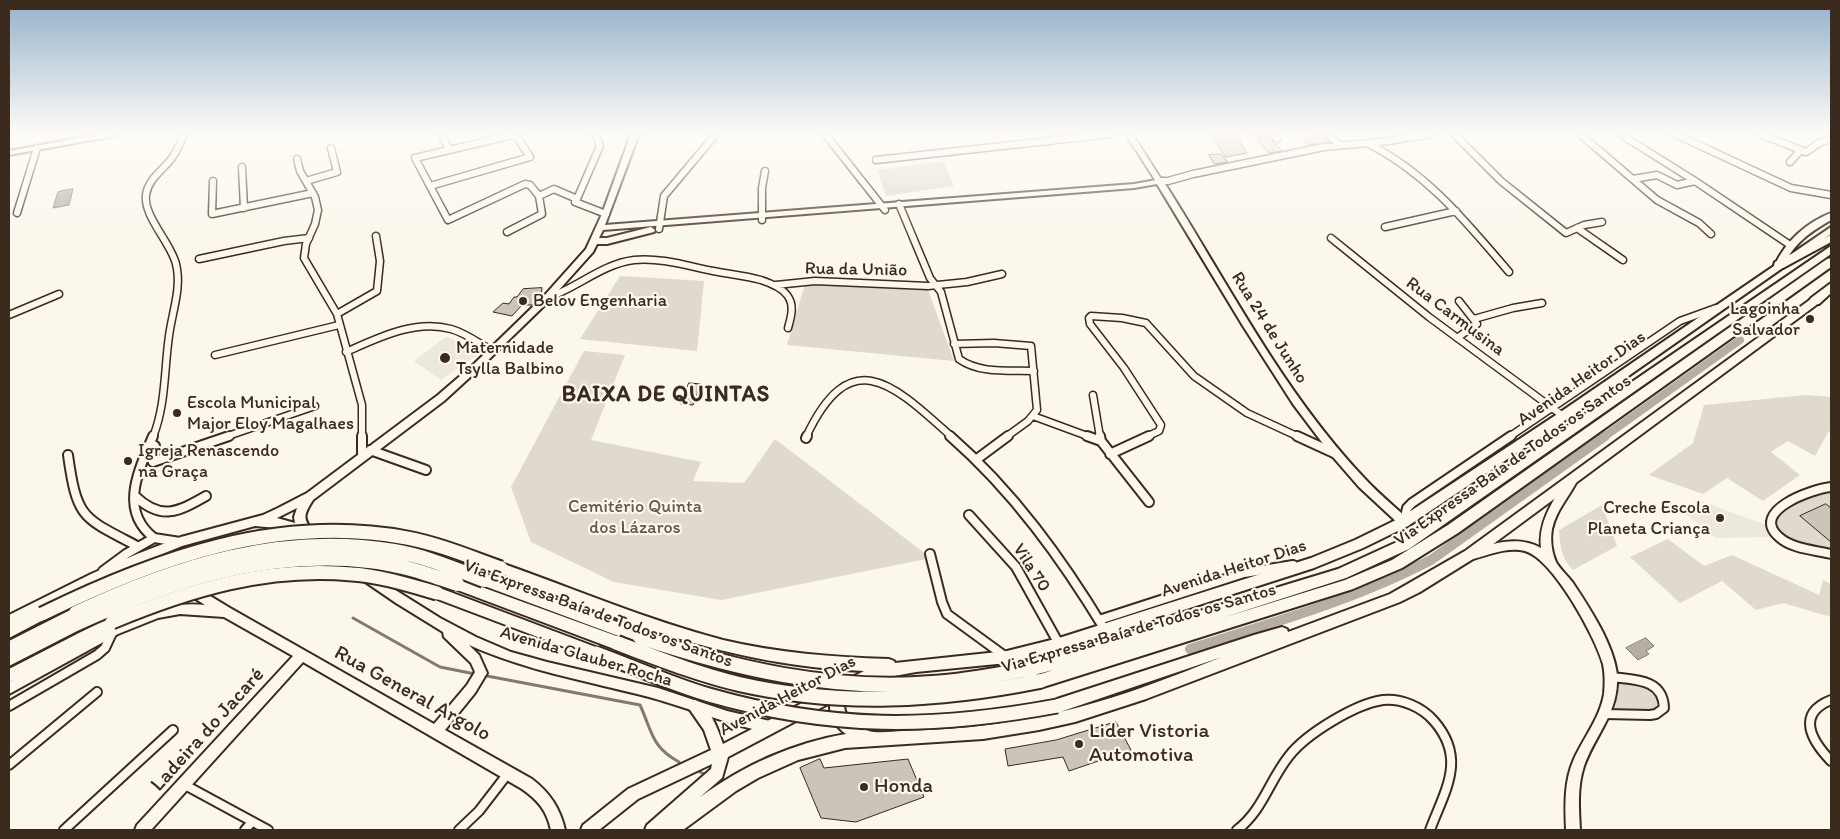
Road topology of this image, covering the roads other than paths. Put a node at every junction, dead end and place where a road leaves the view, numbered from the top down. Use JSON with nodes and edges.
{"nodes":[{"id":1,"x":29,"y":173,"type":"edge"},
{"id":2,"x":159,"y":173,"type":"edge"},
{"id":3,"x":242,"y":173,"type":"edge"},
{"id":4,"x":301,"y":173,"type":"edge"},
{"id":5,"x":333,"y":173,"type":"edge"},
{"id":6,"x":424,"y":173,"type":"edge"},
{"id":7,"x":474,"y":173,"type":"edge"},
{"id":8,"x":588,"y":173,"type":"edge"},
{"id":9,"x":621,"y":173,"type":"edge"},
{"id":10,"x":683,"y":173,"type":"edge"},
{"id":11,"x":765,"y":173,"type":"edge"},
{"id":12,"x":856,"y":173,"type":"edge"},
{"id":13,"x":1157,"y":173,"type":"edge"},
{"id":14,"x":1201,"y":173,"type":"edge"},
{"id":15,"x":1415,"y":173,"type":"edge"},
{"id":16,"x":1492,"y":173,"type":"edge"},
{"id":17,"x":1626,"y":173,"type":"edge"},
{"id":18,"x":1682,"y":173,"type":"edge"},
{"id":19,"x":1759,"y":173,"type":"edge"},
{"id":20,"x":1633,"y":179,"type":"junction"},
{"id":21,"x":213,"y":181,"type":"dead end"},
{"id":22,"x":306,"y":181,"type":"junction"},
{"id":23,"x":1695,"y":181,"type":"junction"},
{"id":24,"x":1163,"y":182,"type":"junction"},
{"id":25,"x":430,"y":186,"type":"junction"},
{"id":26,"x":313,"y":193,"type":"junction"},
{"id":27,"x":1831,"y":195,"type":"edge"},
{"id":28,"x":539,"y":196,"type":"junction"},
{"id":29,"x":576,"y":199,"type":"junction"},
{"id":30,"x":900,"y":207,"type":"junction"},
{"id":31,"x":244,"y":208,"type":"junction"},
{"id":32,"x":884,"y":208,"type":"junction"},
{"id":33,"x":1456,"y":211,"type":"junction"},
{"id":34,"x":17,"y":213,"type":"dead end"},
{"id":35,"x":606,"y":214,"type":"junction"},
{"id":36,"x":1831,"y":216,"type":"edge"},
{"id":37,"x":762,"y":218,"type":"junction"},
{"id":38,"x":1602,"y":222,"type":"dead end"},
{"id":39,"x":659,"y":226,"type":"junction"},
{"id":40,"x":1385,"y":227,"type":"dead end"},
{"id":41,"x":600,"y":228,"type":"junction"},
{"id":42,"x":1577,"y":228,"type":"junction"},
{"id":43,"x":1831,"y":230,"type":"edge"},
{"id":44,"x":506,"y":232,"type":"dead end"},
{"id":45,"x":1710,"y":234,"type":"dead end"},
{"id":46,"x":376,"y":236,"type":"dead end"},
{"id":47,"x":309,"y":238,"type":"junction"},
{"id":48,"x":1331,"y":238,"type":"dead end"},
{"id":49,"x":616,"y":239,"type":"junction"},
{"id":50,"x":595,"y":241,"type":"junction"},
{"id":51,"x":1790,"y":245,"type":"junction"},
{"id":52,"x":1825,"y":248,"type":"edge"},
{"id":53,"x":199,"y":259,"type":"dead end"},
{"id":54,"x":1623,"y":260,"type":"dead end"},
{"id":55,"x":1780,"y":265,"type":"junction"},
{"id":56,"x":577,"y":266,"type":"junction"},
{"id":57,"x":1509,"y":272,"type":"dead end"},
{"id":58,"x":1002,"y":274,"type":"dead end"},
{"id":59,"x":775,"y":285,"type":"junction"},
{"id":60,"x":936,"y":285,"type":"junction"},
{"id":61,"x":1831,"y":286,"type":"edge"},
{"id":62,"x":1831,"y":292,"type":"edge"},
{"id":63,"x":59,"y":294,"type":"dead end"},
{"id":64,"x":547,"y":298,"type":"junction"},
{"id":65,"x":1459,"y":301,"type":"dead end"},
{"id":66,"x":1815,"y":301,"type":"junction"},
{"id":67,"x":1542,"y":303,"type":"dead end"},
{"id":68,"x":1716,"y":308,"type":"junction"},
{"id":69,"x":337,"y":314,"type":"junction"},
{"id":70,"x":9,"y":315,"type":"edge"},
{"id":71,"x":1474,"y":319,"type":"junction"},
{"id":72,"x":339,"y":325,"type":"junction"},
{"id":73,"x":788,"y":328,"type":"dead end"},
{"id":74,"x":1457,"y":338,"type":"junction"},
{"id":75,"x":954,"y":344,"type":"junction"},
{"id":76,"x":493,"y":351,"type":"junction"},
{"id":77,"x":346,"y":352,"type":"junction"},
{"id":78,"x":215,"y":355,"type":"dead end"},
{"id":79,"x":1034,"y":371,"type":"junction"},
{"id":80,"x":1093,"y":395,"type":"dead end"},
{"id":81,"x":315,"y":406,"type":"dead end"},
{"id":82,"x":1552,"y":408,"type":"junction"},
{"id":83,"x":1033,"y":416,"type":"junction"},
{"id":84,"x":1563,"y":416,"type":"junction"},
{"id":85,"x":806,"y":438,"type":"dead end"},
{"id":86,"x":1101,"y":441,"type":"junction"},
{"id":87,"x":150,"y":443,"type":"junction"},
{"id":88,"x":366,"y":453,"type":"junction"},
{"id":89,"x":1110,"y":454,"type":"junction"},
{"id":90,"x":1337,"y":454,"type":"junction"},
{"id":91,"x":68,"y":455,"type":"dead end"},
{"id":92,"x":976,"y":459,"type":"junction"},
{"id":93,"x":426,"y":470,"type":"dead end"},
{"id":94,"x":1574,"y":478,"type":"junction"},
{"id":95,"x":1831,"y":487,"type":"edge"},
{"id":96,"x":135,"y":496,"type":"junction"},
{"id":97,"x":206,"y":496,"type":"dead end"},
{"id":98,"x":311,"y":496,"type":"junction"},
{"id":99,"x":1149,"y":502,"type":"dead end"},
{"id":100,"x":969,"y":515,"type":"dead end"},
{"id":101,"x":1404,"y":522,"type":"junction"},
{"id":102,"x":245,"y":525,"type":"junction"},
{"id":103,"x":303,"y":529,"type":"junction"},
{"id":104,"x":154,"y":538,"type":"junction"},
{"id":105,"x":196,"y":538,"type":"junction"},
{"id":106,"x":180,"y":542,"type":"junction"},
{"id":107,"x":137,"y":546,"type":"junction"},
{"id":108,"x":930,"y":554,"type":"dead end"},
{"id":109,"x":1831,"y":554,"type":"edge"},
{"id":110,"x":1468,"y":555,"type":"junction"},
{"id":111,"x":1559,"y":574,"type":"junction"},
{"id":112,"x":96,"y":577,"type":"junction"},
{"id":113,"x":226,"y":612,"type":"junction"},
{"id":114,"x":77,"y":618,"type":"junction"},
{"id":115,"x":9,"y":621,"type":"edge"},
{"id":116,"x":1328,"y":623,"type":"junction"},
{"id":117,"x":1102,"y":625,"type":"junction"},
{"id":118,"x":441,"y":626,"type":"junction"},
{"id":119,"x":114,"y":630,"type":"junction"},
{"id":120,"x":9,"y":632,"type":"edge"},
{"id":121,"x":1059,"y":644,"type":"junction"},
{"id":122,"x":9,"y":648,"type":"edge"},
{"id":123,"x":302,"y":655,"type":"junction"},
{"id":124,"x":1006,"y":657,"type":"junction"},
{"id":125,"x":9,"y":659,"type":"edge"},
{"id":126,"x":916,"y":666,"type":"junction"},
{"id":127,"x":1037,"y":675,"type":"junction"},
{"id":128,"x":9,"y":676,"type":"edge"},
{"id":129,"x":1611,"y":677,"type":"junction"},
{"id":130,"x":9,"y":688,"type":"edge"},
{"id":131,"x":839,"y":689,"type":"junction"},
{"id":132,"x":97,"y":692,"type":"dead end"},
{"id":133,"x":1831,"y":700,"type":"edge"},
{"id":134,"x":9,"y":706,"type":"edge"},
{"id":135,"x":695,"y":707,"type":"junction"},
{"id":136,"x":1605,"y":714,"type":"junction"},
{"id":137,"x":770,"y":727,"type":"junction"},
{"id":138,"x":173,"y":730,"type":"dead end"},
{"id":139,"x":436,"y":731,"type":"junction"},
{"id":140,"x":874,"y":738,"type":"junction"},
{"id":141,"x":720,"y":753,"type":"junction"},
{"id":142,"x":1831,"y":761,"type":"edge"},
{"id":143,"x":9,"y":765,"type":"edge"},
{"id":144,"x":509,"y":772,"type":"junction"},
{"id":145,"x":185,"y":785,"type":"junction"},
{"id":146,"x":248,"y":826,"type":"edge"},
{"id":147,"x":64,"y":830,"type":"edge"},
{"id":148,"x":142,"y":830,"type":"edge"},
{"id":149,"x":268,"y":830,"type":"edge"},
{"id":150,"x":460,"y":830,"type":"edge"},
{"id":151,"x":558,"y":830,"type":"edge"},
{"id":152,"x":588,"y":830,"type":"edge"},
{"id":153,"x":652,"y":830,"type":"edge"},
{"id":154,"x":672,"y":830,"type":"edge"},
{"id":155,"x":1237,"y":830,"type":"edge"},
{"id":156,"x":1430,"y":830,"type":"edge"},
{"id":157,"x":1573,"y":830,"type":"edge"}],
"edges":[{"from":1,"to":34,"type":"street"},
{"from":2,"to":87,"type":"street"},
{"from":3,"to":31,"type":"street"},
{"from":4,"to":22,"type":"street"},
{"from":5,"to":22,"type":"street"},
{"from":6,"to":25,"type":"street"},
{"from":7,"to":25,"type":"street"},
{"from":8,"to":29,"type":"street"},
{"from":9,"to":35,"type":"street"},
{"from":10,"to":39,"type":"street"},
{"from":11,"to":37,"type":"street"},
{"from":12,"to":32,"type":"street"},
{"from":13,"to":24,"type":"street","name":"Rua 24 de Junho"},
{"from":14,"to":24,"type":"street"},
{"from":15,"to":33,"type":"street"},
{"from":16,"to":42,"type":"street"},
{"from":17,"to":20,"type":"street"},
{"from":18,"to":23,"type":"street"},
{"from":19,"to":27,"type":"street"},
{"from":20,"to":23,"type":"street"},
{"from":20,"to":45,"type":"street"},
{"from":21,"to":31,"type":"street"},
{"from":22,"to":26,"type":"street"},
{"from":23,"to":51,"type":"street"},
{"from":24,"to":30,"type":"street"},
{"from":24,"to":90,"type":"street","name":"Rua 24 de Junho"},
{"from":25,"to":28,"type":"street"},
{"from":26,"to":31,"type":"street"},
{"from":26,"to":47,"type":"street"},
{"from":28,"to":29,"type":"street"},
{"from":28,"to":44,"type":"street"},
{"from":29,"to":35,"type":"street"},
{"from":30,"to":32,"type":"street"},
{"from":30,"to":60,"type":"street"},
{"from":32,"to":37,"type":"street"},
{"from":33,"to":40,"type":"street"},
{"from":33,"to":57,"type":"street"},
{"from":35,"to":41,"type":"street"},
{"from":36,"to":51,"type":"street","name":"Avenida Heitor Dias"},
{"from":37,"to":39,"type":"street"},
{"from":38,"to":42,"type":"street"},
{"from":39,"to":41,"type":"street"},
{"from":39,"to":49,"type":"street"},
{"from":41,"to":50,"type":"street"},
{"from":42,"to":54,"type":"street"},
{"from":43,"to":52,"type":"main road"},
{"from":46,"to":69,"type":"street"},
{"from":47,"to":53,"type":"street"},
{"from":47,"to":69,"type":"street"},
{"from":48,"to":74,"type":"street","name":"Rua Carmusina"},
{"from":49,"to":50,"type":"street"},
{"from":49,"to":56,"type":"street"},
{"from":50,"to":56,"type":"street"},
{"from":51,"to":55,"type":"street","name":"Avenida Heitor Dias"},
{"from":52,"to":55,"type":"highway"},
{"from":52,"to":127,"type":"highway","name":"Via Expressa Baía de Todos os Santos"},
{"from":55,"to":68,"type":"main road","name":"Avenida Heitor Dias"},
{"from":56,"to":64,"type":"street"},
{"from":58,"to":60,"type":"street","name":"Rua da União"},
{"from":59,"to":60,"type":"street","name":"Rua da União"},
{"from":59,"to":64,"type":"street"},
{"from":59,"to":73,"type":"street"},
{"from":60,"to":75,"type":"street"},
{"from":61,"to":66,"type":"highway"},
{"from":62,"to":66,"type":"street"},
{"from":63,"to":70,"type":"street"},
{"from":64,"to":76,"type":"street"},
{"from":65,"to":71,"type":"street"},
{"from":66,"to":94,"type":"main road"},
{"from":67,"to":71,"type":"street"},
{"from":68,"to":82,"type":"street"},
{"from":68,"to":84,"type":"main road","name":"Avenida Heitor Dias"},
{"from":69,"to":72,"type":"street"},
{"from":71,"to":74,"type":"street"},
{"from":72,"to":77,"type":"street"},
{"from":72,"to":78,"type":"street"},
{"from":74,"to":82,"type":"street","name":"Rua Carmusina"},
{"from":75,"to":79,"type":"street"},
{"from":75,"to":79,"type":"street"},
{"from":76,"to":77,"type":"street"},
{"from":76,"to":88,"type":"street"},
{"from":77,"to":88,"type":"street"},
{"from":79,"to":83,"type":"street"},
{"from":80,"to":86,"type":"street"},
{"from":81,"to":87,"type":"street"},
{"from":82,"to":84,"type":"street","name":"Rua Carmusina"},
{"from":82,"to":101,"type":"street"},
{"from":83,"to":86,"type":"street"},
{"from":83,"to":92,"type":"street"},
{"from":84,"to":101,"type":"main road","name":"Avenida Heitor Dias"},
{"from":85,"to":92,"type":"street"},
{"from":86,"to":89,"type":"street"},
{"from":87,"to":96,"type":"street"},
{"from":88,"to":93,"type":"street"},
{"from":88,"to":98,"type":"street"},
{"from":89,"to":90,"type":"street"},
{"from":89,"to":99,"type":"street"},
{"from":90,"to":101,"type":"street","name":"Rua 24 de Junho"},
{"from":91,"to":107,"type":"street"},
{"from":92,"to":117,"type":"street"},
{"from":94,"to":110,"type":"main road"},
{"from":94,"to":111,"type":"street"},
{"from":95,"to":109,"type":"street"},
{"from":96,"to":97,"type":"street"},
{"from":96,"to":104,"type":"street"},
{"from":98,"to":102,"type":"street"},
{"from":98,"to":103,"type":"street"},
{"from":100,"to":121,"type":"street","name":"Vila 70"},
{"from":101,"to":117,"type":"main road","name":"Avenida Heitor Dias"},
{"from":102,"to":103,"type":"street","name":"Avenida Glauber Rocha"},
{"from":102,"to":105,"type":"street"},
{"from":103,"to":118,"type":"street","name":"Avenida Glauber Rocha"},
{"from":104,"to":106,"type":"street"},
{"from":104,"to":107,"type":"street"},
{"from":105,"to":106,"type":"street"},
{"from":105,"to":113,"type":"street","name":"Rua General Argolo"},
{"from":106,"to":112,"type":"street"},
{"from":107,"to":112,"type":"street"},
{"from":108,"to":124,"type":"street"},
{"from":110,"to":111,"type":"street"},
{"from":110,"to":116,"type":"main road"},
{"from":111,"to":129,"type":"street"},
{"from":112,"to":115,"type":"street"},
{"from":112,"to":119,"type":"street"},
{"from":113,"to":119,"type":"street"},
{"from":113,"to":123,"type":"street","name":"Rua General Argolo"},
{"from":114,"to":122,"type":"highway","name":"Via Expressa Baía de Todos os Santos"},
{"from":114,"to":125,"type":"highway","name":"Via Expressa Baía de Todos os Santos"},
{"from":114,"to":127,"type":"highway","name":"Via Expressa Baía de Todos os Santos","bridge":true},
{"from":114,"to":127,"type":"highway","name":"Via Expressa Baía de Todos os Santos","bridge":true},
{"from":116,"to":128,"type":"main road","name":"Via Expressa Baía de Todos os Santos","bridge":true},
{"from":116,"to":140,"type":"main road"},
{"from":117,"to":121,"type":"main road","name":"Avenida Heitor Dias"},
{"from":118,"to":135,"type":"street","name":"Avenida Glauber Rocha"},
{"from":118,"to":139,"type":"street"},
{"from":119,"to":130,"type":"street"},
{"from":119,"to":134,"type":"street"},
{"from":120,"to":126,"type":"main road","name":"Via Expressa Baía de Todos os Santos","bridge":true},
{"from":121,"to":124,"type":"main road","name":"Avenida Heitor Dias"},
{"from":123,"to":139,"type":"street","name":"Rua General Argolo"},
{"from":123,"to":145,"type":"street","name":"Ladeira do Jacaré"},
{"from":124,"to":126,"type":"main road","name":"Avenida Heitor Dias"},
{"from":126,"to":131,"type":"main road","name":"Avenida Heitor Dias"},
{"from":129,"to":136,"type":"street"},
{"from":129,"to":136,"type":"street"},
{"from":131,"to":137,"type":"main road","name":"Avenida Heitor Dias"},
{"from":131,"to":140,"type":"main road"},
{"from":132,"to":143,"type":"street"},
{"from":133,"to":142,"type":"street"},
{"from":135,"to":137,"type":"street","name":"Avenida Glauber Rocha"},
{"from":135,"to":141,"type":"main road"},
{"from":136,"to":157,"type":"street"},
{"from":137,"to":141,"type":"main road","name":"Avenida Heitor Dias"},
{"from":138,"to":147,"type":"street"},
{"from":139,"to":144,"type":"street","name":"Rua General Argolo"},
{"from":140,"to":154,"type":"main road"},
{"from":141,"to":152,"type":"main road","name":"Avenida Heitor Dias"},
{"from":141,"to":153,"type":"main road"},
{"from":144,"to":150,"type":"street"},
{"from":144,"to":151,"type":"street","name":"Rua General Argolo"},
{"from":145,"to":146,"type":"street"},
{"from":145,"to":148,"type":"street","name":"Ladeira do Jacaré"},
{"from":146,"to":149,"type":"street"},
{"from":155,"to":156,"type":"street"}]}
